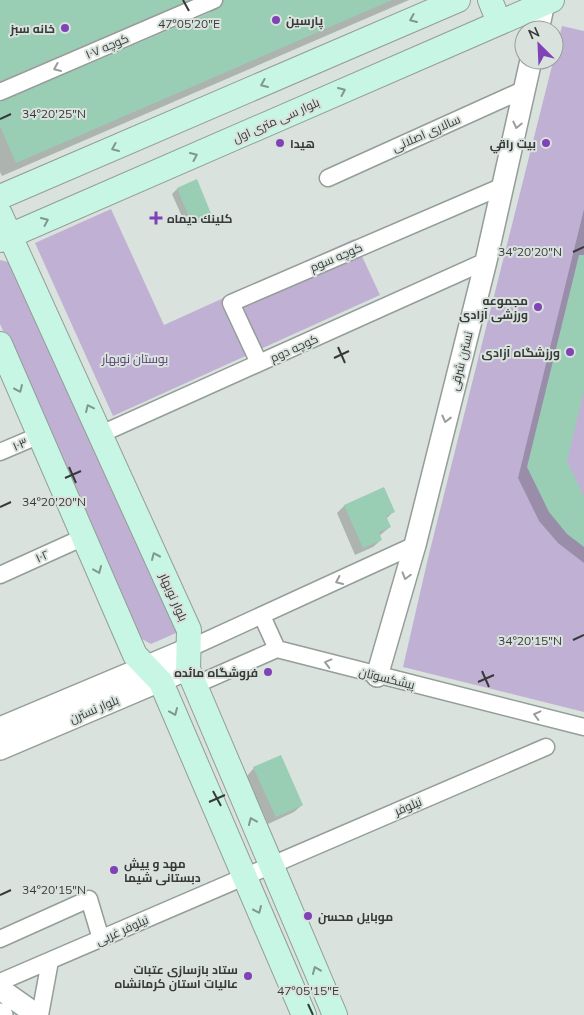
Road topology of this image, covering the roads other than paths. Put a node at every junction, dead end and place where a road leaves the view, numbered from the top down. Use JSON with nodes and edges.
{"nodes":[{"id":1,"x":214,"y":0,"type":"edge"},
{"id":2,"x":458,"y":0,"type":"edge"},
{"id":3,"x":490,"y":0,"type":"edge"},
{"id":4,"x":546,"y":1,"type":"edge"},
{"id":5,"x":541,"y":20,"type":"edge"},
{"id":6,"x":499,"y":22,"type":"junction"},
{"id":7,"x":529,"y":70,"type":"edge"},
{"id":8,"x":525,"y":88,"type":"junction"},
{"id":9,"x":0,"y":92,"type":"edge"},
{"id":10,"x":328,"y":178,"type":"dead end"},
{"id":11,"x":503,"y":186,"type":"junction"},
{"id":12,"x":0,"y":197,"type":"edge"},
{"id":13,"x":0,"y":214,"type":"edge"},
{"id":14,"x":5,"y":238,"type":"edge"},
{"id":15,"x":486,"y":261,"type":"junction"},
{"id":16,"x":0,"y":344,"type":"edge"},
{"id":17,"x":259,"y":364,"type":"junction"},
{"id":18,"x":101,"y":434,"type":"junction"},
{"id":19,"x":40,"y":435,"type":"junction"},
{"id":20,"x":0,"y":452,"type":"edge"},
{"id":21,"x":84,"y":537,"type":"junction"},
{"id":22,"x":415,"y":545,"type":"junction"},
{"id":23,"x":0,"y":575,"type":"edge"},
{"id":24,"x":262,"y":616,"type":"junction"},
{"id":25,"x":277,"y":649,"type":"junction"},
{"id":26,"x":190,"y":668,"type":"junction"},
{"id":27,"x":154,"y":674,"type":"junction"},
{"id":28,"x":377,"y":676,"type":"junction"},
{"id":29,"x":584,"y":727,"type":"edge"},
{"id":30,"x":0,"y":728,"type":"edge"},
{"id":31,"x":546,"y":747,"type":"dead end"},
{"id":32,"x":0,"y":749,"type":"edge"},
{"id":33,"x":271,"y":865,"type":"junction"},
{"id":34,"x":243,"y":877,"type":"junction"},
{"id":35,"x":101,"y":938,"type":"junction"},
{"id":36,"x":0,"y":939,"type":"edge"},
{"id":37,"x":50,"y":961,"type":"junction"},
{"id":38,"x":0,"y":982,"type":"edge"},
{"id":39,"x":0,"y":989,"type":"edge"},
{"id":40,"x":38,"y":1015,"type":"edge"},
{"id":41,"x":304,"y":1015,"type":"edge"},
{"id":42,"x":335,"y":1015,"type":"edge"}],
"edges":[{"from":1,"to":9,"type":"street","name":"کوچه ۱۰۷","one_way":true},
{"from":2,"to":12,"type":"main road","one_way":true},
{"from":3,"to":6,"type":"main road"},
{"from":4,"to":5,"type":"street"},
{"from":4,"to":6,"type":"main road","name":"بلوار سی متری اول"},
{"from":14,"to":6,"type":"main road","name":"بلوار سی متری اول","one_way":true},
{"from":7,"to":8,"type":"street","name":"نسترن شرقی"},
{"from":8,"to":10,"type":"street","name":"سالاری اصلانی"},
{"from":8,"to":11,"type":"street","name":"نسترن شرقی","one_way":true},
{"from":11,"to":15,"type":"street","name":"نسترن شرقی"},
{"from":11,"to":17,"type":"street","name":"کوچه سوم"},
{"from":13,"to":14,"type":"main road","name":"بلوار نوبهار"},
{"from":18,"to":14,"type":"main road","name":"بلوار نوبهار","one_way":true},
{"from":15,"to":17,"type":"street","name":"کوچه دوم"},
{"from":15,"to":22,"type":"street","name":"نسترن شرقی","one_way":true},
{"from":16,"to":19,"type":"main road","one_way":true},
{"from":17,"to":18,"type":"street","name":"کوچه دوم"},
{"from":26,"to":18,"type":"main road","name":"بلوار نوبهار","one_way":true},
{"from":19,"to":20,"type":"street","name":"۱۰۳"},
{"from":19,"to":21,"type":"main road"},
{"from":21,"to":23,"type":"street","name":"۱۰۲"},
{"from":21,"to":27,"type":"main road","one_way":true},
{"from":22,"to":24,"type":"street","one_way":true},
{"from":22,"to":28,"type":"street","name":"نسترن شرقی","one_way":true},
{"from":24,"to":25,"type":"street"},
{"from":24,"to":26,"type":"street"},
{"from":25,"to":26,"type":"street"},
{"from":28,"to":25,"type":"street","name":"پیشکسوتان","one_way":true},
{"from":26,"to":27,"type":"street","name":"بلوار نسترن"},
{"from":33,"to":26,"type":"main road","name":"بلوار نوبهار","one_way":true},
{"from":27,"to":30,"type":"street","name":"بلوار نسترن"},
{"from":27,"to":32,"type":"street","name":"بلوار نسترن"},
{"from":27,"to":34,"type":"main road","one_way":true},
{"from":29,"to":28,"type":"street","name":"پیشکسوتان","one_way":true},
{"from":31,"to":33,"type":"street","name":"نیلوفر"},
{"from":33,"to":34,"type":"street","name":"نیلوفر"},
{"from":42,"to":33,"type":"main road","name":"بلوار نوبهار","one_way":true},
{"from":34,"to":35,"type":"street","name":"نیلوفر غربی"},
{"from":34,"to":41,"type":"main road","one_way":true},
{"from":35,"to":36,"type":"street"},
{"from":35,"to":37,"type":"street","name":"نیلوفر غربی"},
{"from":37,"to":38,"type":"street","name":"نیلوفر غربی"},
{"from":37,"to":40,"type":"street"},
{"from":39,"to":40,"type":"street"}]}
